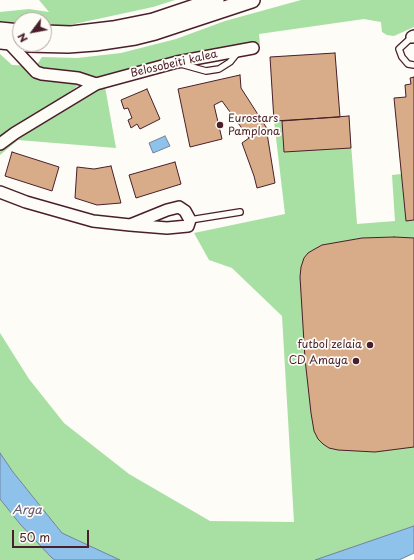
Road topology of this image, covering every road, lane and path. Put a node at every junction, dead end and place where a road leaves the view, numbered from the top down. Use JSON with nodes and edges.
{"nodes":[{"id":1,"x":216,"y":0,"type":"edge"},
{"id":2,"x":252,"y":0,"type":"edge"},
{"id":3,"x":0,"y":30,"type":"edge"},
{"id":4,"x":12,"y":31,"type":"edge"},
{"id":5,"x":52,"y":33,"type":"edge"},
{"id":6,"x":413,"y":36,"type":"edge"},
{"id":7,"x":9,"y":42,"type":"edge"},
{"id":8,"x":52,"y":45,"type":"edge"},
{"id":9,"x":253,"y":48,"type":"dead end"},
{"id":10,"x":30,"y":52,"type":"edge"},
{"id":11,"x":414,"y":65,"type":"edge"},
{"id":12,"x":96,"y":84,"type":"junction"},
{"id":13,"x":0,"y":144,"type":"edge"},
{"id":14,"x":0,"y":192,"type":"edge"},
{"id":15,"x":240,"y":212,"type":"dead end"},
{"id":16,"x":190,"y":220,"type":"junction"},
{"id":17,"x":130,"y":225,"type":"junction"}],
"edges":[{"from":1,"to":5,"type":"main road"},
{"from":2,"to":8,"type":"main road"},
{"from":3,"to":4,"type":"main road"},
{"from":6,"to":11,"type":"lane"},
{"from":7,"to":12,"type":"street"},
{"from":9,"to":12,"type":"street","name":"Belosobeiti kalea"},
{"from":10,"to":12,"type":"street"},
{"from":12,"to":13,"type":"street","name":"Belosobeiti kalea"},
{"from":14,"to":17,"type":"street"},
{"from":15,"to":16,"type":"lane"},
{"from":16,"to":17,"type":"street"},
{"from":16,"to":17,"type":"street"}]}
